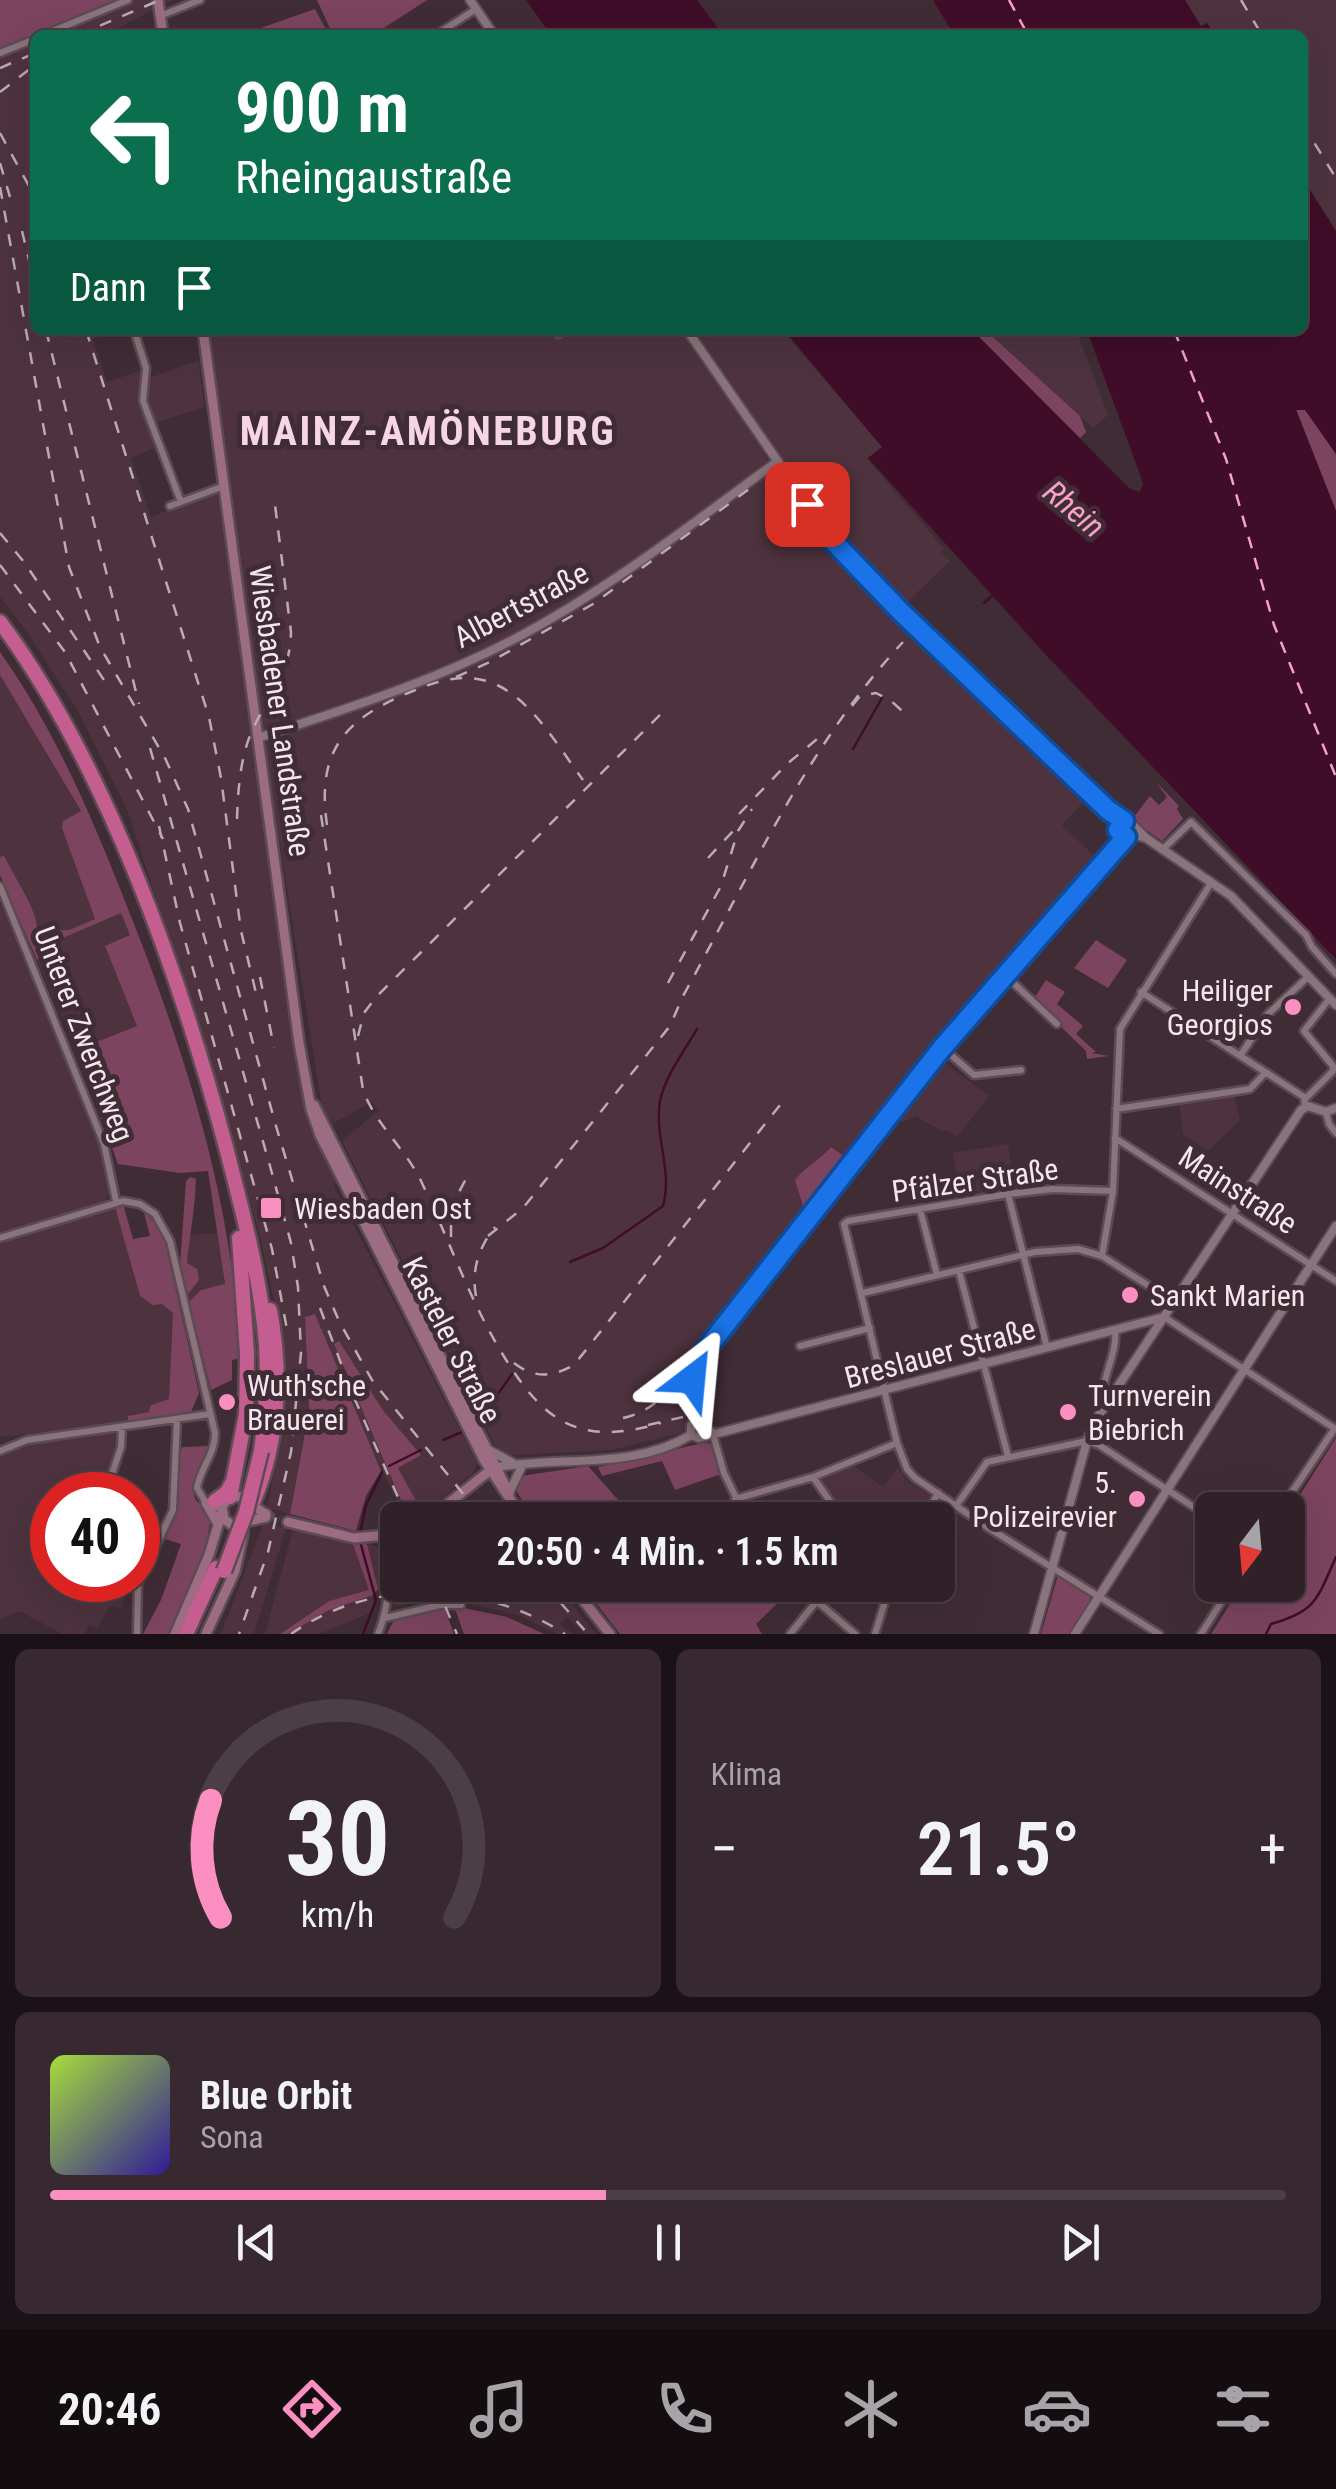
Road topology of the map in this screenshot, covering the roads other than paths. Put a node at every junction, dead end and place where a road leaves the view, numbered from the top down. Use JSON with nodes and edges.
{"nodes":[{"id":1,"x":128,"y":0,"type":"edge"},
{"id":2,"x":200,"y":0,"type":"edge"},
{"id":3,"x":473,"y":4,"type":"edge"},
{"id":4,"x":159,"y":8,"type":"edge"},
{"id":5,"x":55,"y":30,"type":"edge"},
{"id":6,"x":442,"y":30,"type":"edge"},
{"id":7,"x":491,"y":30,"type":"edge"},
{"id":8,"x":30,"y":40,"type":"edge"},
{"id":9,"x":0,"y":54,"type":"edge"},
{"id":10,"x":136,"y":335,"type":"edge"},
{"id":11,"x":203,"y":335,"type":"edge"},
{"id":12,"x":690,"y":335,"type":"edge"},
{"id":13,"x":778,"y":460,"type":"junction"},
{"id":14,"x":224,"y":486,"type":"junction"},
{"id":15,"x":181,"y":502,"type":"junction"},
{"id":16,"x":170,"y":506,"type":"dead end"},
{"id":17,"x":1,"y":628,"type":"edge"},
{"id":18,"x":258,"y":738,"type":"junction"},
{"id":19,"x":1126,"y":830,"type":"junction"},
{"id":20,"x":1162,"y":850,"type":"junction"},
{"id":21,"x":1211,"y":883,"type":"junction"},
{"id":22,"x":0,"y":886,"type":"edge"},
{"id":23,"x":1336,"y":974,"type":"edge"},
{"id":24,"x":1006,"y":976,"type":"junction"},
{"id":25,"x":1310,"y":976,"type":"junction"},
{"id":26,"x":1141,"y":992,"type":"junction"},
{"id":27,"x":1333,"y":1001,"type":"edge"},
{"id":28,"x":1057,"y":1024,"type":"dead end"},
{"id":29,"x":942,"y":1048,"type":"junction"},
{"id":30,"x":1240,"y":1056,"type":"junction"},
{"id":31,"x":1021,"y":1070,"type":"dead end"},
{"id":32,"x":1265,"y":1072,"type":"junction"},
{"id":33,"x":1306,"y":1104,"type":"junction"},
{"id":34,"x":1336,"y":1108,"type":"edge"},
{"id":35,"x":1116,"y":1109,"type":"junction"},
{"id":36,"x":1327,"y":1114,"type":"junction"},
{"id":37,"x":1336,"y":1133,"type":"edge"},
{"id":38,"x":1115,"y":1138,"type":"junction"},
{"id":39,"x":327,"y":1140,"type":"joint"},
{"id":40,"x":1113,"y":1191,"type":"junction"},
{"id":41,"x":1008,"y":1194,"type":"junction"},
{"id":42,"x":116,"y":1201,"type":"junction"},
{"id":43,"x":920,"y":1208,"type":"junction"},
{"id":44,"x":1231,"y":1213,"type":"junction"},
{"id":45,"x":1336,"y":1226,"type":"edge"},
{"id":46,"x":0,"y":1238,"type":"edge"},
{"id":47,"x":244,"y":1238,"type":"junction"},
{"id":48,"x":1024,"y":1254,"type":"junction"},
{"id":49,"x":1102,"y":1256,"type":"junction"},
{"id":50,"x":1310,"y":1265,"type":"junction"},
{"id":51,"x":959,"y":1271,"type":"junction"},
{"id":52,"x":938,"y":1276,"type":"junction"},
{"id":53,"x":1336,"y":1281,"type":"edge"},
{"id":54,"x":1150,"y":1286,"type":"dead end"},
{"id":55,"x":863,"y":1293,"type":"junction"},
{"id":56,"x":1164,"y":1317,"type":"junction"},
{"id":57,"x":870,"y":1328,"type":"junction"},
{"id":58,"x":1115,"y":1330,"type":"junction"},
{"id":59,"x":800,"y":1346,"type":"dead end"},
{"id":60,"x":1048,"y":1348,"type":"junction"},
{"id":61,"x":984,"y":1364,"type":"junction"},
{"id":62,"x":1243,"y":1368,"type":"junction"},
{"id":63,"x":886,"y":1390,"type":"junction"},
{"id":64,"x":1104,"y":1408,"type":"junction"},
{"id":65,"x":210,"y":1414,"type":"junction"},
{"id":66,"x":178,"y":1419,"type":"junction"},
{"id":67,"x":698,"y":1421,"type":"junction"},
{"id":68,"x":122,"y":1427,"type":"junction"},
{"id":69,"x":1335,"y":1427,"type":"edge"},
{"id":70,"x":709,"y":1432,"type":"junction"},
{"id":71,"x":691,"y":1435,"type":"junction"},
{"id":72,"x":1087,"y":1441,"type":"junction"},
{"id":73,"x":897,"y":1443,"type":"junction"},
{"id":74,"x":0,"y":1450,"type":"edge"},
{"id":75,"x":485,"y":1453,"type":"junction"},
{"id":76,"x":1008,"y":1456,"type":"junction"},
{"id":77,"x":521,"y":1466,"type":"junction"},
{"id":78,"x":113,"y":1472,"type":"edge"},
{"id":79,"x":495,"y":1472,"type":"junction"},
{"id":80,"x":813,"y":1476,"type":"junction"},
{"id":81,"x":475,"y":1482,"type":"junction"},
{"id":82,"x":1166,"y":1489,"type":"junction"},
{"id":83,"x":1292,"y":1492,"type":"edge"},
{"id":84,"x":509,"y":1493,"type":"junction"},
{"id":85,"x":938,"y":1493,"type":"junction"},
{"id":86,"x":735,"y":1498,"type":"junction"},
{"id":87,"x":219,"y":1500,"type":"junction"},
{"id":88,"x":450,"y":1502,"type":"edge"},
{"id":89,"x":511,"y":1502,"type":"edge"},
{"id":90,"x":512,"y":1502,"type":"edge"},
{"id":91,"x":737,"y":1502,"type":"edge"},
{"id":92,"x":831,"y":1502,"type":"edge"},
{"id":93,"x":933,"y":1502,"type":"edge"},
{"id":94,"x":956,"y":1506,"type":"junction"},
{"id":95,"x":1195,"y":1507,"type":"edge"},
{"id":96,"x":256,"y":1512,"type":"junction"},
{"id":97,"x":284,"y":1521,"type":"tunnel mouth"},
{"id":98,"x":218,"y":1525,"type":"junction"},
{"id":99,"x":380,"y":1536,"type":"edge"},
{"id":100,"x":1053,"y":1568,"type":"junction"},
{"id":101,"x":220,"y":1569,"type":"junction"},
{"id":102,"x":1099,"y":1597,"type":"junction"},
{"id":103,"x":386,"y":1602,"type":"edge"},
{"id":104,"x":585,"y":1602,"type":"edge"},
{"id":105,"x":816,"y":1602,"type":"joint"},
{"id":106,"x":884,"y":1602,"type":"edge"},
{"id":107,"x":1221,"y":1602,"type":"edge"},
{"id":108,"x":461,"y":1605,"type":"dead end"},
{"id":109,"x":384,"y":1618,"type":"junction"},
{"id":110,"x":137,"y":1634,"type":"edge"},
{"id":111,"x":175,"y":1634,"type":"edge"},
{"id":112,"x":186,"y":1634,"type":"edge"},
{"id":113,"x":195,"y":1634,"type":"edge"},
{"id":114,"x":206,"y":1634,"type":"edge"},
{"id":115,"x":378,"y":1634,"type":"edge"},
{"id":116,"x":610,"y":1634,"type":"edge"},
{"id":117,"x":790,"y":1634,"type":"edge"},
{"id":118,"x":855,"y":1634,"type":"edge"},
{"id":119,"x":874,"y":1634,"type":"edge"},
{"id":120,"x":1034,"y":1634,"type":"edge"},
{"id":121,"x":1075,"y":1634,"type":"edge"},
{"id":122,"x":1158,"y":1634,"type":"edge"},
{"id":123,"x":1200,"y":1634,"type":"edge"}],
"edges":[{"from":1,"to":5,"type":"street"},
{"from":2,"to":4,"type":"street"},
{"from":3,"to":6,"type":"street"},
{"from":3,"to":7,"type":"street"},
{"from":8,"to":9,"type":"street"},
{"from":10,"to":15,"type":"street"},
{"from":11,"to":14,"type":"main road","name":"Wiesbadener Landstraße"},
{"from":12,"to":13,"type":"street"},
{"from":13,"to":18,"type":"street","name":"Albertstraße"},
{"from":13,"to":19,"type":"street"},
{"from":14,"to":15,"type":"street"},
{"from":14,"to":18,"type":"main road","name":"Wiesbadener Landstraße"},
{"from":15,"to":16,"type":"street"},
{"from":17,"to":47,"type":"highway"},
{"from":18,"to":39,"type":"main road","name":"Wiesbadener Landstraße"},
{"from":19,"to":20,"type":"street"},
{"from":19,"to":24,"type":"street"},
{"from":20,"to":21,"type":"street"},
{"from":20,"to":23,"type":"street"},
{"from":21,"to":25,"type":"street"},
{"from":21,"to":26,"type":"street"},
{"from":22,"to":42,"type":"street","name":"Unterer Zwerchweg"},
{"from":24,"to":28,"type":"street"},
{"from":24,"to":29,"type":"street"},
{"from":25,"to":27,"type":"street"},
{"from":25,"to":30,"type":"street"},
{"from":26,"to":30,"type":"street"},
{"from":26,"to":35,"type":"street"},
{"from":27,"to":33,"type":"street"},
{"from":29,"to":31,"type":"street"},
{"from":29,"to":67,"type":"street"},
{"from":30,"to":32,"type":"street"},
{"from":32,"to":33,"type":"street"},
{"from":32,"to":35,"type":"street"},
{"from":33,"to":36,"type":"street"},
{"from":33,"to":44,"type":"street"},
{"from":34,"to":36,"type":"street"},
{"from":35,"to":38,"type":"street"},
{"from":36,"to":37,"type":"street"},
{"from":38,"to":40,"type":"street"},
{"from":38,"to":44,"type":"street","name":"Mainstraße"},
{"from":39,"to":75,"type":"main road","name":"Kasteler Straße"},
{"from":40,"to":41,"type":"street","name":"Pfälzer Straße"},
{"from":40,"to":49,"type":"street"},
{"from":41,"to":43,"type":"street","name":"Pfälzer Straße"},
{"from":41,"to":48,"type":"street"},
{"from":42,"to":46,"type":"street"},
{"from":42,"to":65,"type":"street"},
{"from":43,"to":52,"type":"street"},
{"from":43,"to":55,"type":"street","name":"Pfälzer Straße"},
{"from":44,"to":50,"type":"street","name":"Mainstraße"},
{"from":44,"to":56,"type":"street"},
{"from":45,"to":50,"type":"street"},
{"from":47,"to":87,"type":"highway"},
{"from":47,"to":96,"type":"highway"},
{"from":47,"to":101,"type":"highway"},
{"from":48,"to":49,"type":"street"},
{"from":48,"to":51,"type":"street"},
{"from":48,"to":60,"type":"street"},
{"from":49,"to":54,"type":"street"},
{"from":50,"to":53,"type":"street","name":"Mainstraße"},
{"from":50,"to":62,"type":"street"},
{"from":51,"to":52,"type":"street"},
{"from":51,"to":61,"type":"street"},
{"from":52,"to":55,"type":"street"},
{"from":55,"to":57,"type":"street"},
{"from":56,"to":58,"type":"street","name":"Breslauer Straße"},
{"from":56,"to":62,"type":"street"},
{"from":56,"to":64,"type":"street"},
{"from":57,"to":59,"type":"street"},
{"from":57,"to":63,"type":"street"},
{"from":58,"to":60,"type":"street","name":"Breslauer Straße"},
{"from":58,"to":64,"type":"street"},
{"from":60,"to":61,"type":"street","name":"Breslauer Straße"},
{"from":61,"to":63,"type":"street","name":"Breslauer Straße"},
{"from":61,"to":76,"type":"street"},
{"from":62,"to":69,"type":"street"},
{"from":62,"to":82,"type":"street"},
{"from":63,"to":70,"type":"street","name":"Breslauer Straße"},
{"from":63,"to":73,"type":"street"},
{"from":64,"to":72,"type":"street"},
{"from":65,"to":66,"type":"street"},
{"from":65,"to":87,"type":"street"},
{"from":66,"to":68,"type":"street"},
{"from":66,"to":110,"type":"street"},
{"from":67,"to":70,"type":"street"},
{"from":67,"to":71,"type":"street"},
{"from":68,"to":74,"type":"street"},
{"from":68,"to":78,"type":"street"},
{"from":69,"to":83,"type":"street"},
{"from":70,"to":71,"type":"street","name":"Breslauer Straße"},
{"from":70,"to":86,"type":"street"},
{"from":71,"to":77,"type":"street"},
{"from":72,"to":76,"type":"street"},
{"from":72,"to":82,"type":"street"},
{"from":72,"to":100,"type":"street"},
{"from":73,"to":80,"type":"street"},
{"from":73,"to":85,"type":"street"},
{"from":75,"to":77,"type":"street"},
{"from":75,"to":79,"type":"main road","name":"Kasteler Straße"},
{"from":75,"to":81,"type":"main road"},
{"from":76,"to":94,"type":"street"},
{"from":77,"to":79,"type":"street"},
{"from":77,"to":84,"type":"street"},
{"from":79,"to":81,"type":"main road"},
{"from":79,"to":84,"type":"main road","name":"Kasteler Straße"},
{"from":79,"to":89,"type":"main road","name":"Kasteler Straße"},
{"from":80,"to":86,"type":"street"},
{"from":80,"to":92,"type":"street"},
{"from":81,"to":88,"type":"main road"},
{"from":82,"to":95,"type":"street"},
{"from":82,"to":102,"type":"street"},
{"from":84,"to":90,"type":"main road","name":"Kasteler Straße"},
{"from":85,"to":93,"type":"street"},
{"from":85,"to":94,"type":"street"},
{"from":86,"to":91,"type":"street"},
{"from":87,"to":96,"type":"main road"},
{"from":87,"to":96,"type":"main road"},
{"from":87,"to":98,"type":"main road"},
{"from":87,"to":98,"type":"main road"},
{"from":94,"to":100,"type":"street"},
{"from":96,"to":114,"type":"main road"},
{"from":97,"to":99,"type":"main road"},
{"from":98,"to":111,"type":"main road"},
{"from":100,"to":102,"type":"street"},
{"from":100,"to":120,"type":"street"},
{"from":101,"to":112,"type":"highway"},
{"from":101,"to":113,"type":"highway"},
{"from":102,"to":121,"type":"street"},
{"from":102,"to":122,"type":"street"},
{"from":103,"to":109,"type":"street"},
{"from":104,"to":116,"type":"main road"},
{"from":105,"to":117,"type":"street"},
{"from":105,"to":118,"type":"street"},
{"from":106,"to":119,"type":"street"},
{"from":107,"to":123,"type":"street"},
{"from":108,"to":109,"type":"street"},
{"from":109,"to":115,"type":"street"}]}
